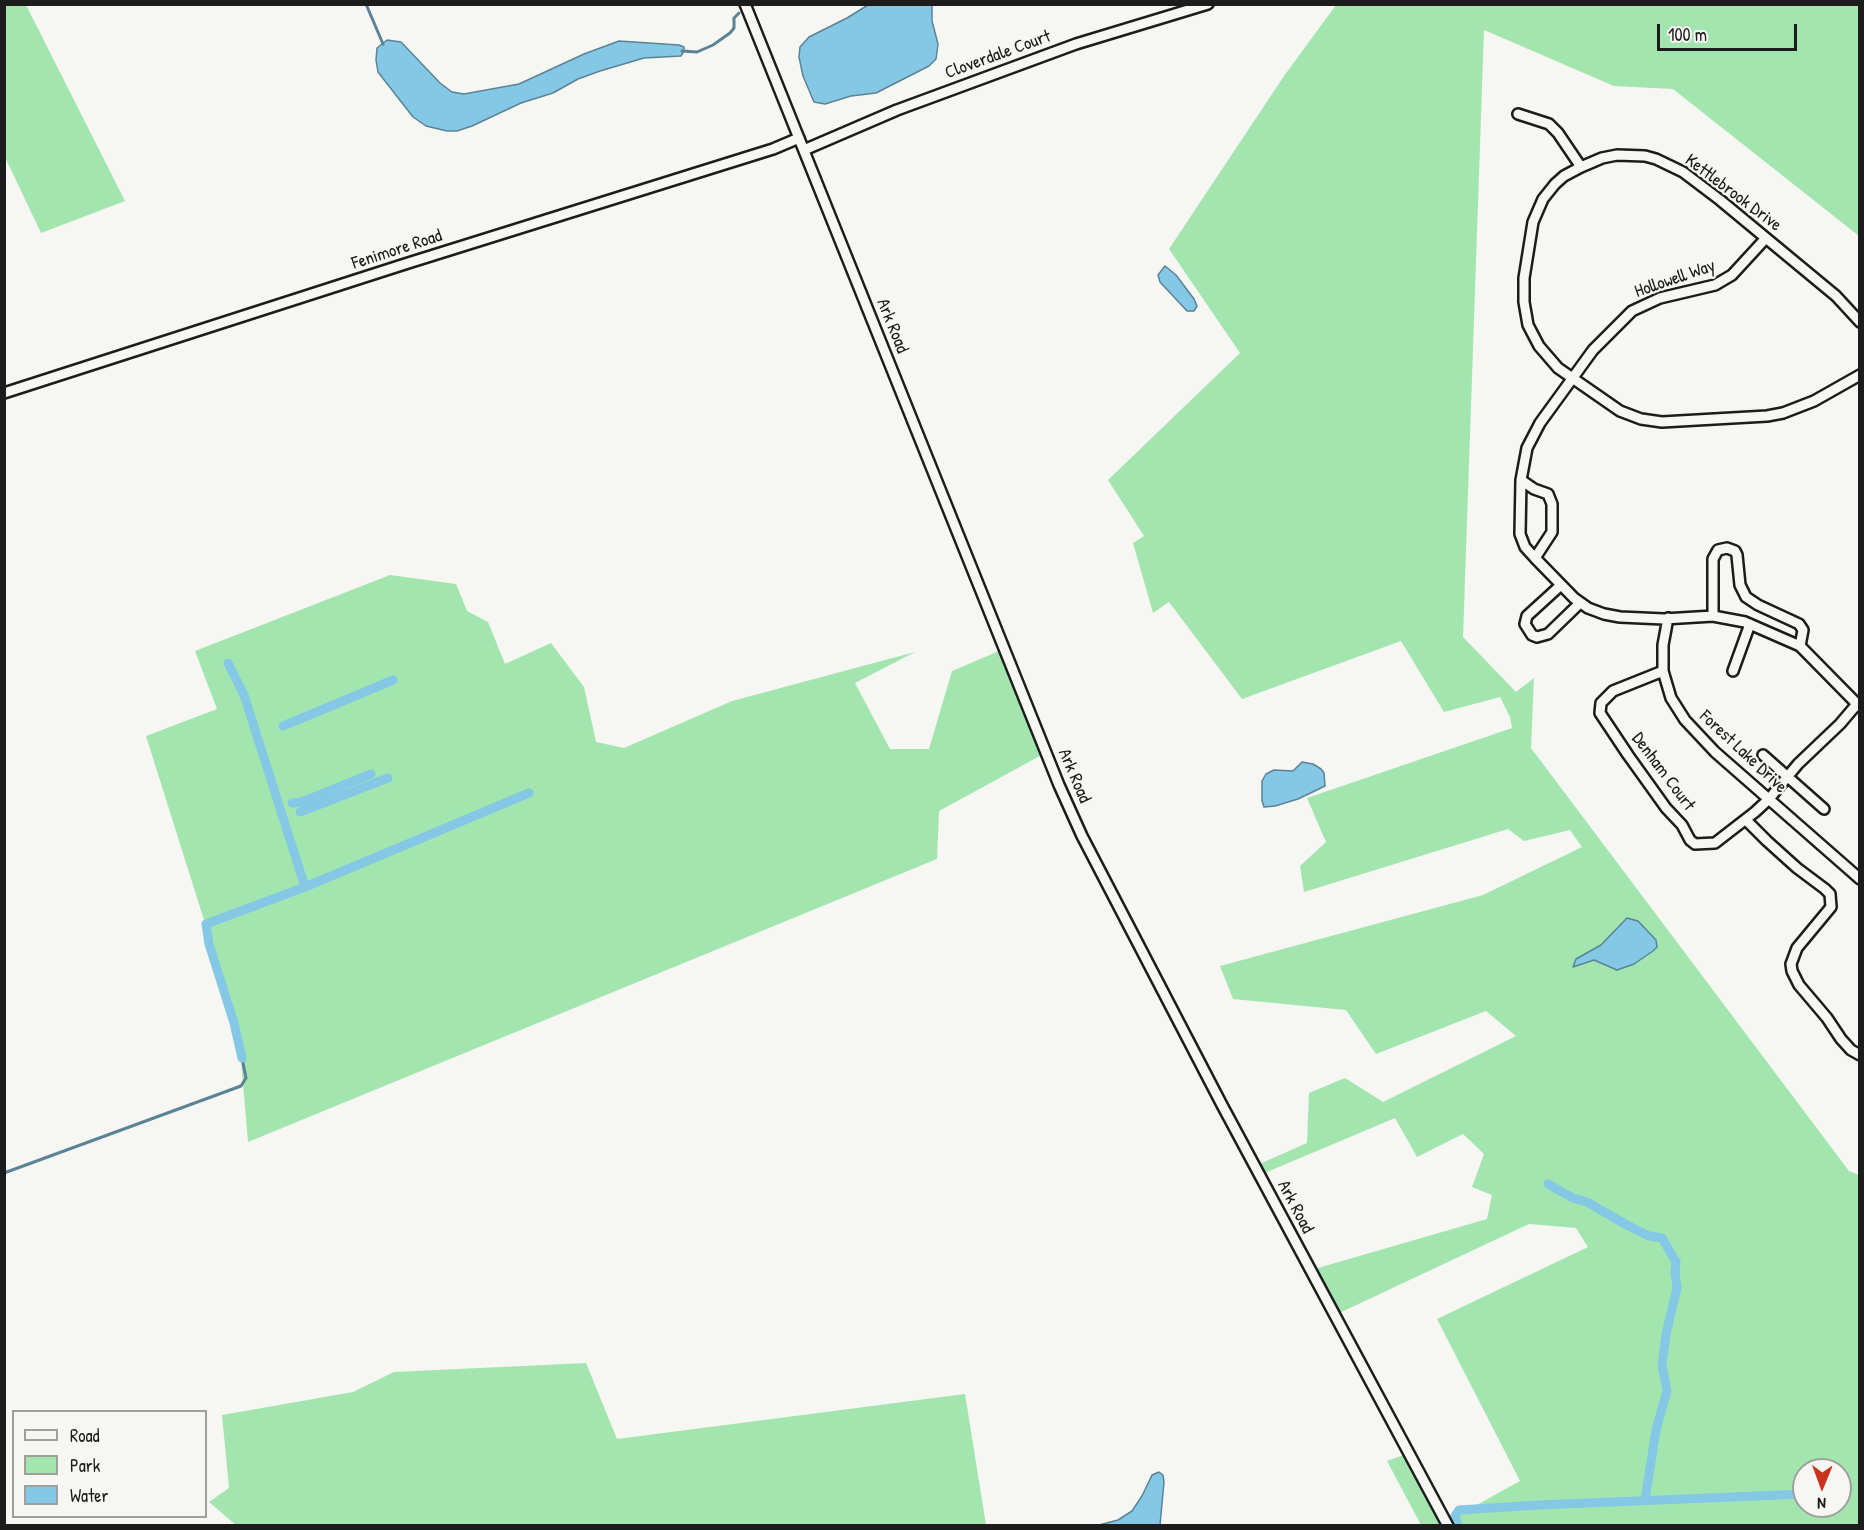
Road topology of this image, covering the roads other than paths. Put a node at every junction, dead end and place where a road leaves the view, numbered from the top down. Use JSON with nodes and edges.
{"nodes":[{"id":1,"x":745,"y":4,"type":"edge"},
{"id":2,"x":1208,"y":4,"type":"edge"},
{"id":3,"x":1518,"y":114,"type":"dead end"},
{"id":4,"x":799,"y":138,"type":"junction"},
{"id":5,"x":804,"y":150,"type":"junction"},
{"id":6,"x":1581,"y":167,"type":"junction"},
{"id":7,"x":1766,"y":238,"type":"junction"},
{"id":8,"x":1860,"y":322,"type":"edge"},
{"id":9,"x":1860,"y":375,"type":"edge"},
{"id":10,"x":1571,"y":378,"type":"junction"},
{"id":11,"x":4,"y":393,"type":"edge"},
{"id":12,"x":1521,"y":480,"type":"junction"},
{"id":13,"x":1535,"y":558,"type":"junction"},
{"id":14,"x":1561,"y":585,"type":"junction"},
{"id":15,"x":1580,"y":603,"type":"junction"},
{"id":16,"x":1713,"y":616,"type":"junction"},
{"id":17,"x":1668,"y":618,"type":"junction"},
{"id":18,"x":1750,"y":624,"type":"junction"},
{"id":19,"x":1800,"y":646,"type":"junction"},
{"id":20,"x":1663,"y":671,"type":"junction"},
{"id":21,"x":1733,"y":671,"type":"dead end"},
{"id":22,"x":1858,"y":705,"type":"edge"},
{"id":23,"x":1763,"y":755,"type":"dead end"},
{"id":24,"x":1787,"y":776,"type":"junction"},
{"id":25,"x":1769,"y":799,"type":"junction"},
{"id":26,"x":1824,"y":809,"type":"dead end"},
{"id":27,"x":1746,"y":820,"type":"junction"},
{"id":28,"x":1860,"y":879,"type":"edge"},
{"id":29,"x":1860,"y":1055,"type":"edge"},
{"id":30,"x":1448,"y":1526,"type":"edge"}],
"edges":[{"from":1,"to":4,"type":"street","name":"Ark Road"},
{"from":2,"to":5,"type":"street","name":"Cloverdale Court"},
{"from":3,"to":6,"type":"street"},
{"from":4,"to":5,"type":"street","name":"Ark Road"},
{"from":4,"to":11,"type":"street","name":"Fenimore Road"},
{"from":5,"to":30,"type":"street","name":"Ark Road"},
{"from":6,"to":7,"type":"street","name":"Kettlebrook Drive"},
{"from":6,"to":10,"type":"street","name":"Kettlebrook Drive"},
{"from":7,"to":8,"type":"street","name":"Kettlebrook Drive"},
{"from":7,"to":10,"type":"street","name":"Hollowell Way"},
{"from":9,"to":10,"type":"street","name":"Kettlebrook Drive"},
{"from":10,"to":12,"type":"street","name":"Hollowell Way"},
{"from":12,"to":13,"type":"street","name":"Hollowell Way"},
{"from":12,"to":13,"type":"street"},
{"from":13,"to":14,"type":"street","name":"Hollowell Way"},
{"from":14,"to":15,"type":"street","name":"Hollowell Way"},
{"from":14,"to":15,"type":"street"},
{"from":15,"to":17,"type":"street","name":"Hollowell Way"},
{"from":16,"to":17,"type":"street","name":"Hollowell Way"},
{"from":16,"to":18,"type":"street","name":"Hollowell Way"},
{"from":16,"to":19,"type":"street"},
{"from":17,"to":20,"type":"street","name":"Forest Lake Drive"},
{"from":18,"to":19,"type":"street","name":"Hollowell Way"},
{"from":18,"to":21,"type":"street"},
{"from":19,"to":22,"type":"street"},
{"from":20,"to":25,"type":"street","name":"Forest Lake Drive"},
{"from":20,"to":27,"type":"street","name":"Denham Court"},
{"from":22,"to":24,"type":"street","name":"Denham Court"},
{"from":23,"to":24,"type":"street"},
{"from":24,"to":25,"type":"street","name":"Denham Court"},
{"from":24,"to":26,"type":"street"},
{"from":25,"to":27,"type":"street","name":"Denham Court"},
{"from":25,"to":28,"type":"street","name":"Forest Lake Drive"},
{"from":27,"to":29,"type":"street"}]}
